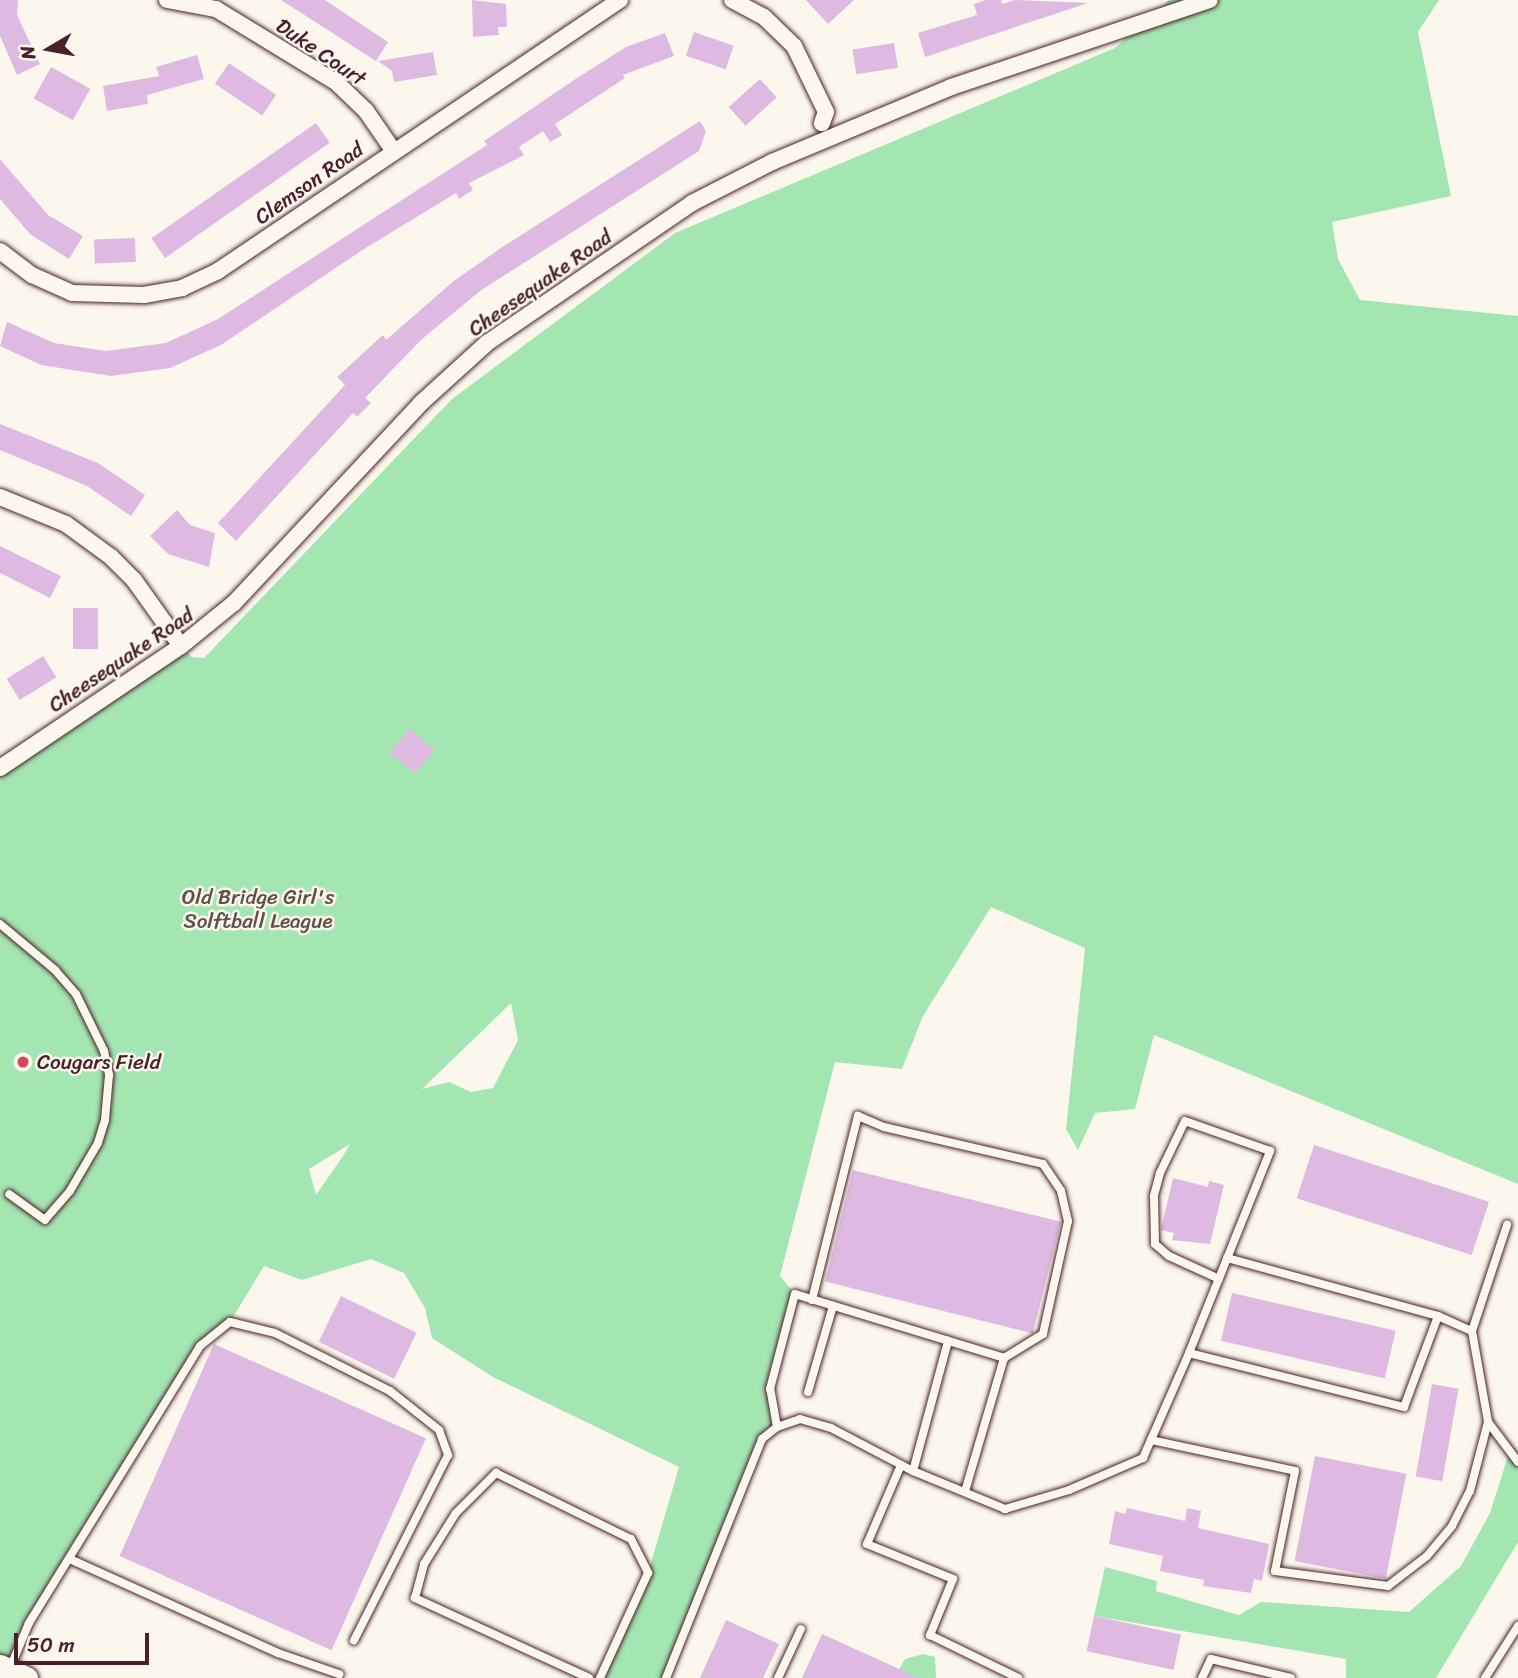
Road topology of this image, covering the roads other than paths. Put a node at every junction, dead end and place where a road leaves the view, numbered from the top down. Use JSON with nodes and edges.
{"nodes":[{"id":1,"x":167,"y":0,"type":"edge"},
{"id":2,"x":617,"y":0,"type":"edge"},
{"id":3,"x":732,"y":0,"type":"edge"},
{"id":4,"x":1210,"y":0,"type":"edge"},
{"id":5,"x":822,"y":122,"type":"dead end"},
{"id":6,"x":393,"y":150,"type":"junction"},
{"id":7,"x":0,"y":251,"type":"edge"},
{"id":8,"x":0,"y":497,"type":"edge"},
{"id":9,"x":181,"y":646,"type":"junction"},
{"id":10,"x":0,"y":768,"type":"edge"},
{"id":11,"x":0,"y":924,"type":"edge"},
{"id":12,"x":9,"y":1194,"type":"dead end"},
{"id":13,"x":1507,"y":1225,"type":"dead end"},
{"id":14,"x":1227,"y":1258,"type":"junction"},
{"id":15,"x":1219,"y":1279,"type":"junction"},
{"id":16,"x":812,"y":1300,"type":"junction"},
{"id":17,"x":833,"y":1306,"type":"junction"},
{"id":18,"x":1438,"y":1316,"type":"junction"},
{"id":19,"x":1472,"y":1331,"type":"junction"},
{"id":20,"x":948,"y":1341,"type":"junction"},
{"id":21,"x":1189,"y":1353,"type":"junction"},
{"id":22,"x":1004,"y":1358,"type":"junction"},
{"id":23,"x":808,"y":1392,"type":"dead end"},
{"id":24,"x":1488,"y":1422,"type":"junction"},
{"id":25,"x":777,"y":1427,"type":"junction"},
{"id":26,"x":1151,"y":1440,"type":"junction"},
{"id":27,"x":1518,"y":1462,"type":"edge"},
{"id":28,"x":901,"y":1465,"type":"junction"},
{"id":29,"x":913,"y":1471,"type":"junction"},
{"id":30,"x":965,"y":1491,"type":"junction"},
{"id":31,"x":72,"y":1560,"type":"junction"},
{"id":32,"x":1518,"y":1626,"type":"edge"},
{"id":33,"x":801,"y":1629,"type":"dead end"},
{"id":34,"x":354,"y":1640,"type":"dead end"},
{"id":35,"x":12,"y":1672,"type":"edge"},
{"id":36,"x":339,"y":1674,"type":"dead end"},
{"id":37,"x":589,"y":1678,"type":"edge"},
{"id":38,"x":600,"y":1678,"type":"edge"},
{"id":39,"x":666,"y":1678,"type":"edge"},
{"id":40,"x":778,"y":1678,"type":"edge"},
{"id":41,"x":1018,"y":1678,"type":"edge"},
{"id":42,"x":1202,"y":1678,"type":"edge"},
{"id":43,"x":1291,"y":1678,"type":"edge"},
{"id":44,"x":1485,"y":1678,"type":"edge"}],
"edges":[{"from":1,"to":6,"type":"street","name":"Duke Court"},
{"from":2,"to":6,"type":"street","name":"Clemson Road"},
{"from":3,"to":5,"type":"street"},
{"from":4,"to":9,"type":"street","name":"Cheesequake Road"},
{"from":6,"to":7,"type":"street","name":"Clemson Road"},
{"from":8,"to":9,"type":"street"},
{"from":9,"to":10,"type":"street","name":"Cheesequake Road"},
{"from":11,"to":12,"type":"lane"},
{"from":13,"to":19,"type":"lane"},
{"from":14,"to":15,"type":"lane"},
{"from":14,"to":15,"type":"lane"},
{"from":14,"to":18,"type":"lane"},
{"from":15,"to":21,"type":"lane"},
{"from":16,"to":17,"type":"lane"},
{"from":16,"to":22,"type":"lane"},
{"from":16,"to":25,"type":"lane"},
{"from":17,"to":20,"type":"lane"},
{"from":17,"to":23,"type":"lane"},
{"from":18,"to":19,"type":"lane"},
{"from":18,"to":21,"type":"lane"},
{"from":19,"to":24,"type":"lane"},
{"from":20,"to":22,"type":"lane"},
{"from":20,"to":29,"type":"lane"},
{"from":21,"to":26,"type":"lane"},
{"from":22,"to":30,"type":"lane"},
{"from":24,"to":26,"type":"lane"},
{"from":24,"to":27,"type":"lane"},
{"from":25,"to":28,"type":"lane"},
{"from":25,"to":39,"type":"lane"},
{"from":26,"to":30,"type":"lane"},
{"from":28,"to":29,"type":"lane"},
{"from":28,"to":41,"type":"lane"},
{"from":29,"to":30,"type":"lane"},
{"from":31,"to":34,"type":"lane"},
{"from":31,"to":35,"type":"lane"},
{"from":31,"to":36,"type":"lane"},
{"from":32,"to":44,"type":"lane"},
{"from":33,"to":40,"type":"lane"},
{"from":37,"to":38,"type":"lane"},
{"from":42,"to":43,"type":"lane"}]}
